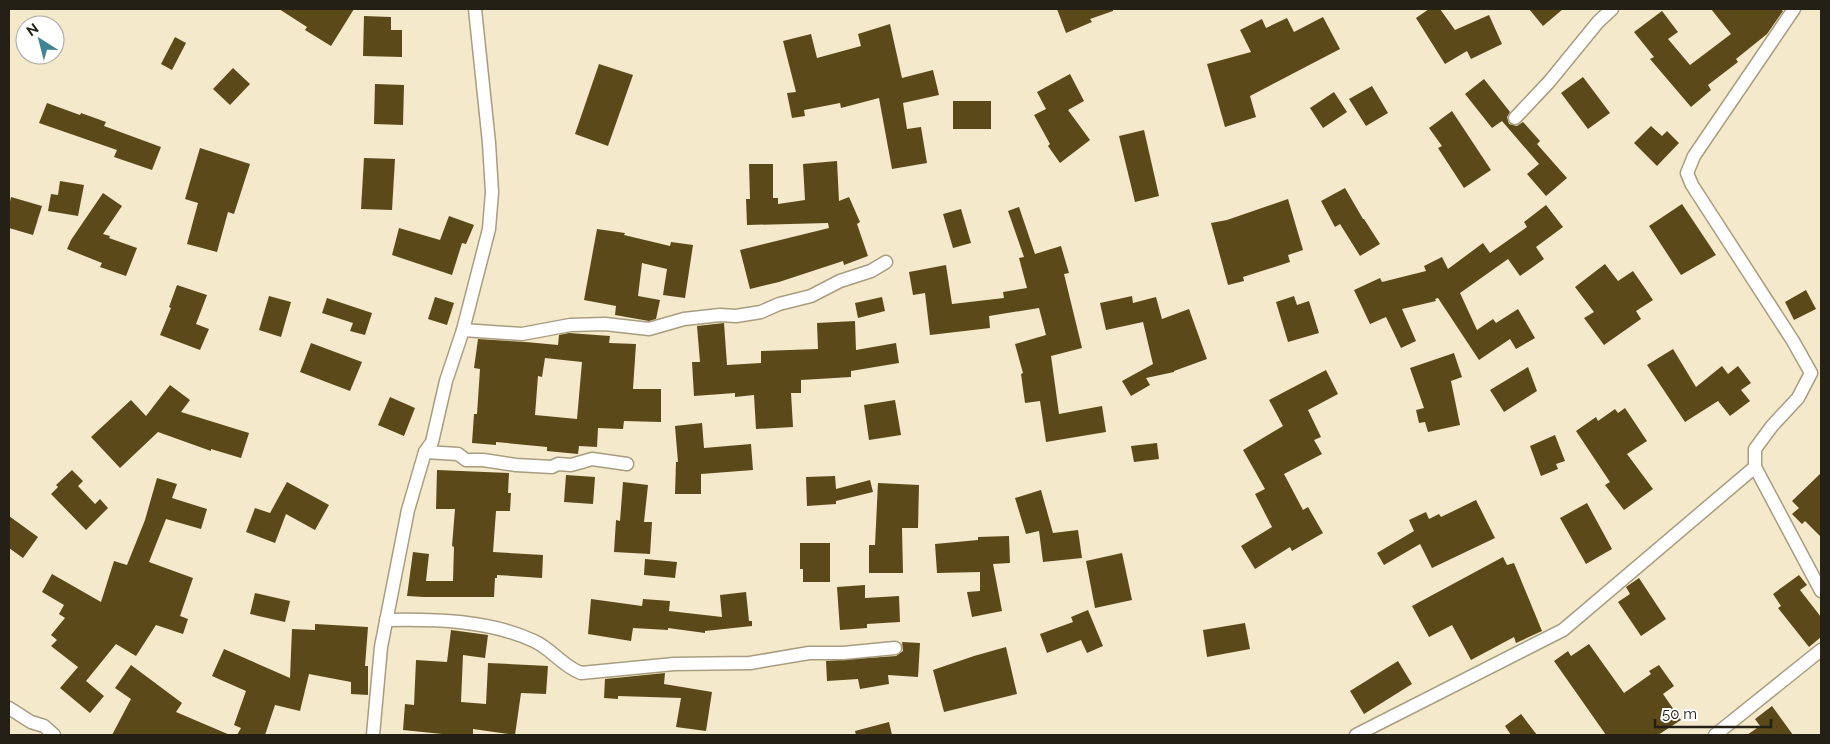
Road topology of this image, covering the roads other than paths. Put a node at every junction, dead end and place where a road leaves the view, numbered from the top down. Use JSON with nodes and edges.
{"nodes":[{"id":1,"x":475,"y":9,"type":"edge"},
{"id":2,"x":1612,"y":9,"type":"edge"},
{"id":3,"x":1794,"y":9,"type":"edge"},
{"id":4,"x":1515,"y":118,"type":"dead end"},
{"id":5,"x":886,"y":262,"type":"dead end"},
{"id":6,"x":463,"y":330,"type":"junction"},
{"id":7,"x":425,"y":452,"type":"junction"},
{"id":8,"x":628,"y":464,"type":"dead end"},
{"id":9,"x":1755,"y":467,"type":"junction"},
{"id":10,"x":1821,"y":592,"type":"edge"},
{"id":11,"x":386,"y":620,"type":"junction"},
{"id":12,"x":895,"y":648,"type":"dead end"},
{"id":13,"x":1821,"y":650,"type":"edge"},
{"id":14,"x":9,"y":708,"type":"edge"},
{"id":15,"x":54,"y":735,"type":"edge"},
{"id":16,"x":373,"y":735,"type":"edge"},
{"id":17,"x":1356,"y":735,"type":"edge"},
{"id":18,"x":1715,"y":735,"type":"edge"}],
"edges":[{"from":1,"to":6,"type":"street"},
{"from":2,"to":4,"type":"street"},
{"from":3,"to":9,"type":"street"},
{"from":5,"to":6,"type":"street"},
{"from":6,"to":7,"type":"street"},
{"from":7,"to":8,"type":"street"},
{"from":7,"to":11,"type":"street"},
{"from":9,"to":10,"type":"street"},
{"from":9,"to":17,"type":"street"},
{"from":11,"to":12,"type":"street"},
{"from":11,"to":16,"type":"street"},
{"from":13,"to":18,"type":"street"},
{"from":14,"to":15,"type":"street"}]}
